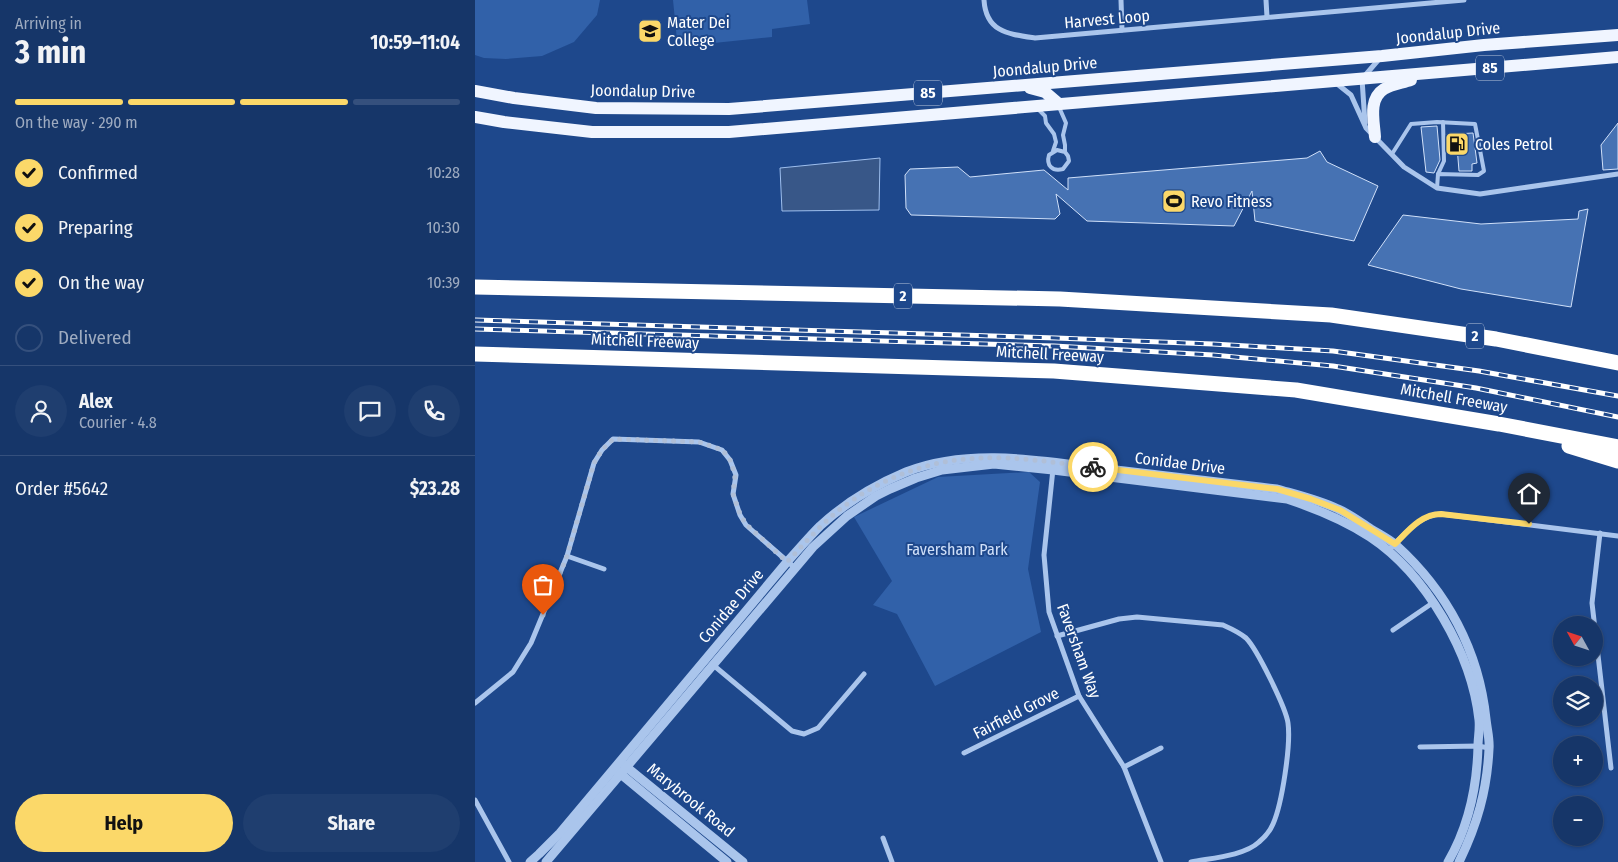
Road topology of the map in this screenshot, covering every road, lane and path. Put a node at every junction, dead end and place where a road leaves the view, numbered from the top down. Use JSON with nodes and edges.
{"nodes":[{"id":1,"x":984,"y":0,"type":"edge"},
{"id":2,"x":1121,"y":0,"type":"edge"},
{"id":3,"x":1266,"y":0,"type":"edge"},
{"id":4,"x":1464,"y":0,"type":"edge"},
{"id":5,"x":1404,"y":3,"type":"edge"},
{"id":6,"x":1267,"y":17,"type":"junction"},
{"id":7,"x":1122,"y":30,"type":"junction"},
{"id":8,"x":1618,"y":35,"type":"edge"},
{"id":9,"x":1382,"y":56,"type":"junction"},
{"id":10,"x":1618,"y":57,"type":"edge"},
{"id":11,"x":1427,"y":73,"type":"junction"},
{"id":12,"x":1362,"y":79,"type":"junction"},
{"id":13,"x":1333,"y":81,"type":"junction"},
{"id":14,"x":1018,"y":85,"type":"junction"},
{"id":15,"x":475,"y":91,"type":"edge"},
{"id":16,"x":1059,"y":104,"type":"junction"},
{"id":17,"x":1036,"y":106,"type":"junction"},
{"id":18,"x":475,"y":117,"type":"edge"},
{"id":19,"x":1443,"y":122,"type":"junction"},
{"id":20,"x":1370,"y":133,"type":"junction"},
{"id":21,"x":1053,"y":151,"type":"junction"},
{"id":22,"x":1065,"y":152,"type":"junction"},
{"id":23,"x":1392,"y":154,"type":"junction"},
{"id":24,"x":1438,"y":174,"type":"junction"},
{"id":25,"x":1618,"y":174,"type":"edge"},
{"id":26,"x":1437,"y":188,"type":"junction"},
{"id":27,"x":475,"y":287,"type":"edge"},
{"id":28,"x":475,"y":354,"type":"edge"},
{"id":29,"x":1618,"y":363,"type":"edge"},
{"id":30,"x":1499,"y":424,"type":"junction"},
{"id":31,"x":1618,"y":447,"type":"edge"},
{"id":32,"x":1618,"y":461,"type":"edge"},
{"id":33,"x":1053,"y":466,"type":"junction"},
{"id":34,"x":1600,"y":533,"type":"junction"},
{"id":35,"x":1618,"y":536,"type":"edge"},
{"id":36,"x":1392,"y":548,"type":"junction"},
{"id":37,"x":567,"y":556,"type":"junction"},
{"id":38,"x":787,"y":562,"type":"junction"},
{"id":39,"x":795,"y":568,"type":"junction"},
{"id":40,"x":604,"y":570,"type":"dead end"},
{"id":41,"x":1443,"y":598,"type":"junction"},
{"id":42,"x":1434,"y":603,"type":"junction"},
{"id":43,"x":1393,"y":630,"type":"dead end"},
{"id":44,"x":1057,"y":636,"type":"junction"},
{"id":45,"x":706,"y":659,"type":"junction"},
{"id":46,"x":714,"y":665,"type":"junction"},
{"id":47,"x":864,"y":674,"type":"dead end"},
{"id":48,"x":1079,"y":696,"type":"junction"},
{"id":49,"x":475,"y":703,"type":"edge"},
{"id":50,"x":1478,"y":746,"type":"junction"},
{"id":51,"x":1420,"y":747,"type":"dead end"},
{"id":52,"x":1161,"y":748,"type":"dead end"},
{"id":53,"x":1489,"y":748,"type":"junction"},
{"id":54,"x":964,"y":754,"type":"dead end"},
{"id":55,"x":1123,"y":767,"type":"junction"},
{"id":56,"x":621,"y":768,"type":"junction"},
{"id":57,"x":1611,"y":768,"type":"dead end"},
{"id":58,"x":475,"y":800,"type":"edge"},
{"id":59,"x":883,"y":838,"type":"dead end"},
{"id":60,"x":727,"y":848,"type":"junction"},
{"id":61,"x":721,"y":860,"type":"edge"},
{"id":62,"x":509,"y":862,"type":"edge"},
{"id":63,"x":529,"y":862,"type":"edge"},
{"id":64,"x":546,"y":862,"type":"edge"},
{"id":65,"x":743,"y":862,"type":"edge"},
{"id":66,"x":892,"y":862,"type":"edge"},
{"id":67,"x":1161,"y":862,"type":"edge"},
{"id":68,"x":1191,"y":862,"type":"edge"},
{"id":69,"x":1448,"y":862,"type":"edge"},
{"id":70,"x":1459,"y":862,"type":"edge"}],
"edges":[{"from":1,"to":7,"type":"street","name":"Harvest Loop"},
{"from":2,"to":7,"type":"street"},
{"from":3,"to":6,"type":"street"},
{"from":4,"to":5,"type":"street","name":"Harvest Loop"},
{"from":5,"to":6,"type":"street","name":"Harvest Loop"},
{"from":6,"to":7,"type":"street","name":"Harvest Loop"},
{"from":8,"to":9,"type":"main road","name":"Joondalup Drive","number":"85"},
{"from":9,"to":12,"type":"street"},
{"from":9,"to":14,"type":"main road","name":"Joondalup Drive","number":"85"},
{"from":10,"to":11,"type":"main road","number":"85"},
{"from":11,"to":12,"type":"main road","number":"85"},
{"from":11,"to":20,"type":"main road"},
{"from":12,"to":13,"type":"main road","number":"85"},
{"from":12,"to":20,"type":"street"},
{"from":13,"to":16,"type":"main road","number":"85"},
{"from":13,"to":20,"type":"street"},
{"from":14,"to":15,"type":"main road","name":"Joondalup Drive","number":"85"},
{"from":14,"to":16,"type":"main road"},
{"from":16,"to":17,"type":"main road","number":"85"},
{"from":16,"to":22,"type":"lane"},
{"from":17,"to":18,"type":"main road","number":"85"},
{"from":17,"to":21,"type":"lane"},
{"from":19,"to":23,"type":"lane"},
{"from":19,"to":24,"type":"lane"},
{"from":19,"to":24,"type":"lane"},
{"from":20,"to":23,"type":"street"},
{"from":21,"to":22,"type":"lane"},
{"from":21,"to":22,"type":"lane"},
{"from":23,"to":26,"type":"street"},
{"from":24,"to":26,"type":"lane"},
{"from":25,"to":26,"type":"street"},
{"from":27,"to":29,"type":"highway","number":"2"},
{"from":28,"to":30,"type":"highway","name":"Mitchell Freeway"},
{"from":30,"to":31,"type":"highway","name":"Mitchell Freeway"},
{"from":30,"to":32,"type":"highway"},
{"from":33,"to":36,"type":"street","name":"Conidae Drive"},
{"from":33,"to":38,"type":"street","name":"Conidae Drive"},
{"from":33,"to":39,"type":"street","name":"Conidae Drive"},
{"from":33,"to":44,"type":"street","name":"Faversham Way"},
{"from":34,"to":35,"type":"street"},
{"from":34,"to":36,"type":"street"},
{"from":34,"to":57,"type":"street"},
{"from":36,"to":41,"type":"street","name":"Conidae Drive"},
{"from":36,"to":42,"type":"street","name":"Conidae Drive"},
{"from":37,"to":38,"type":"street"},
{"from":37,"to":40,"type":"street"},
{"from":37,"to":49,"type":"street"},
{"from":38,"to":39,"type":"street"},
{"from":38,"to":45,"type":"street","name":"Conidae Drive"},
{"from":39,"to":46,"type":"street","name":"Conidae Drive"},
{"from":41,"to":42,"type":"street"},
{"from":41,"to":53,"type":"street","name":"Conidae Drive"},
{"from":42,"to":43,"type":"street"},
{"from":42,"to":50,"type":"street","name":"Conidae Drive"},
{"from":44,"to":48,"type":"street","name":"Faversham Way"},
{"from":44,"to":68,"type":"street"},
{"from":45,"to":46,"type":"street"},
{"from":45,"to":56,"type":"street","name":"Conidae Drive"},
{"from":46,"to":47,"type":"street"},
{"from":46,"to":56,"type":"street","name":"Conidae Drive"},
{"from":48,"to":54,"type":"street","name":"Fairfield Grove"},
{"from":48,"to":55,"type":"street","name":"Faversham Way"},
{"from":50,"to":51,"type":"street"},
{"from":50,"to":53,"type":"street"},
{"from":50,"to":69,"type":"street","name":"Conidae Drive"},
{"from":52,"to":55,"type":"street"},
{"from":53,"to":70,"type":"street","name":"Conidae Drive"},
{"from":55,"to":67,"type":"street","name":"Faversham Way"},
{"from":56,"to":60,"type":"street","name":"Marybrook Road"},
{"from":56,"to":61,"type":"street","name":"Marybrook Road"},
{"from":56,"to":63,"type":"street","name":"Conidae Drive"},
{"from":56,"to":64,"type":"street","name":"Conidae Drive"},
{"from":58,"to":62,"type":"street"},
{"from":59,"to":66,"type":"street"},
{"from":60,"to":61,"type":"street"},
{"from":60,"to":65,"type":"street","name":"Marybrook Road"}]}
